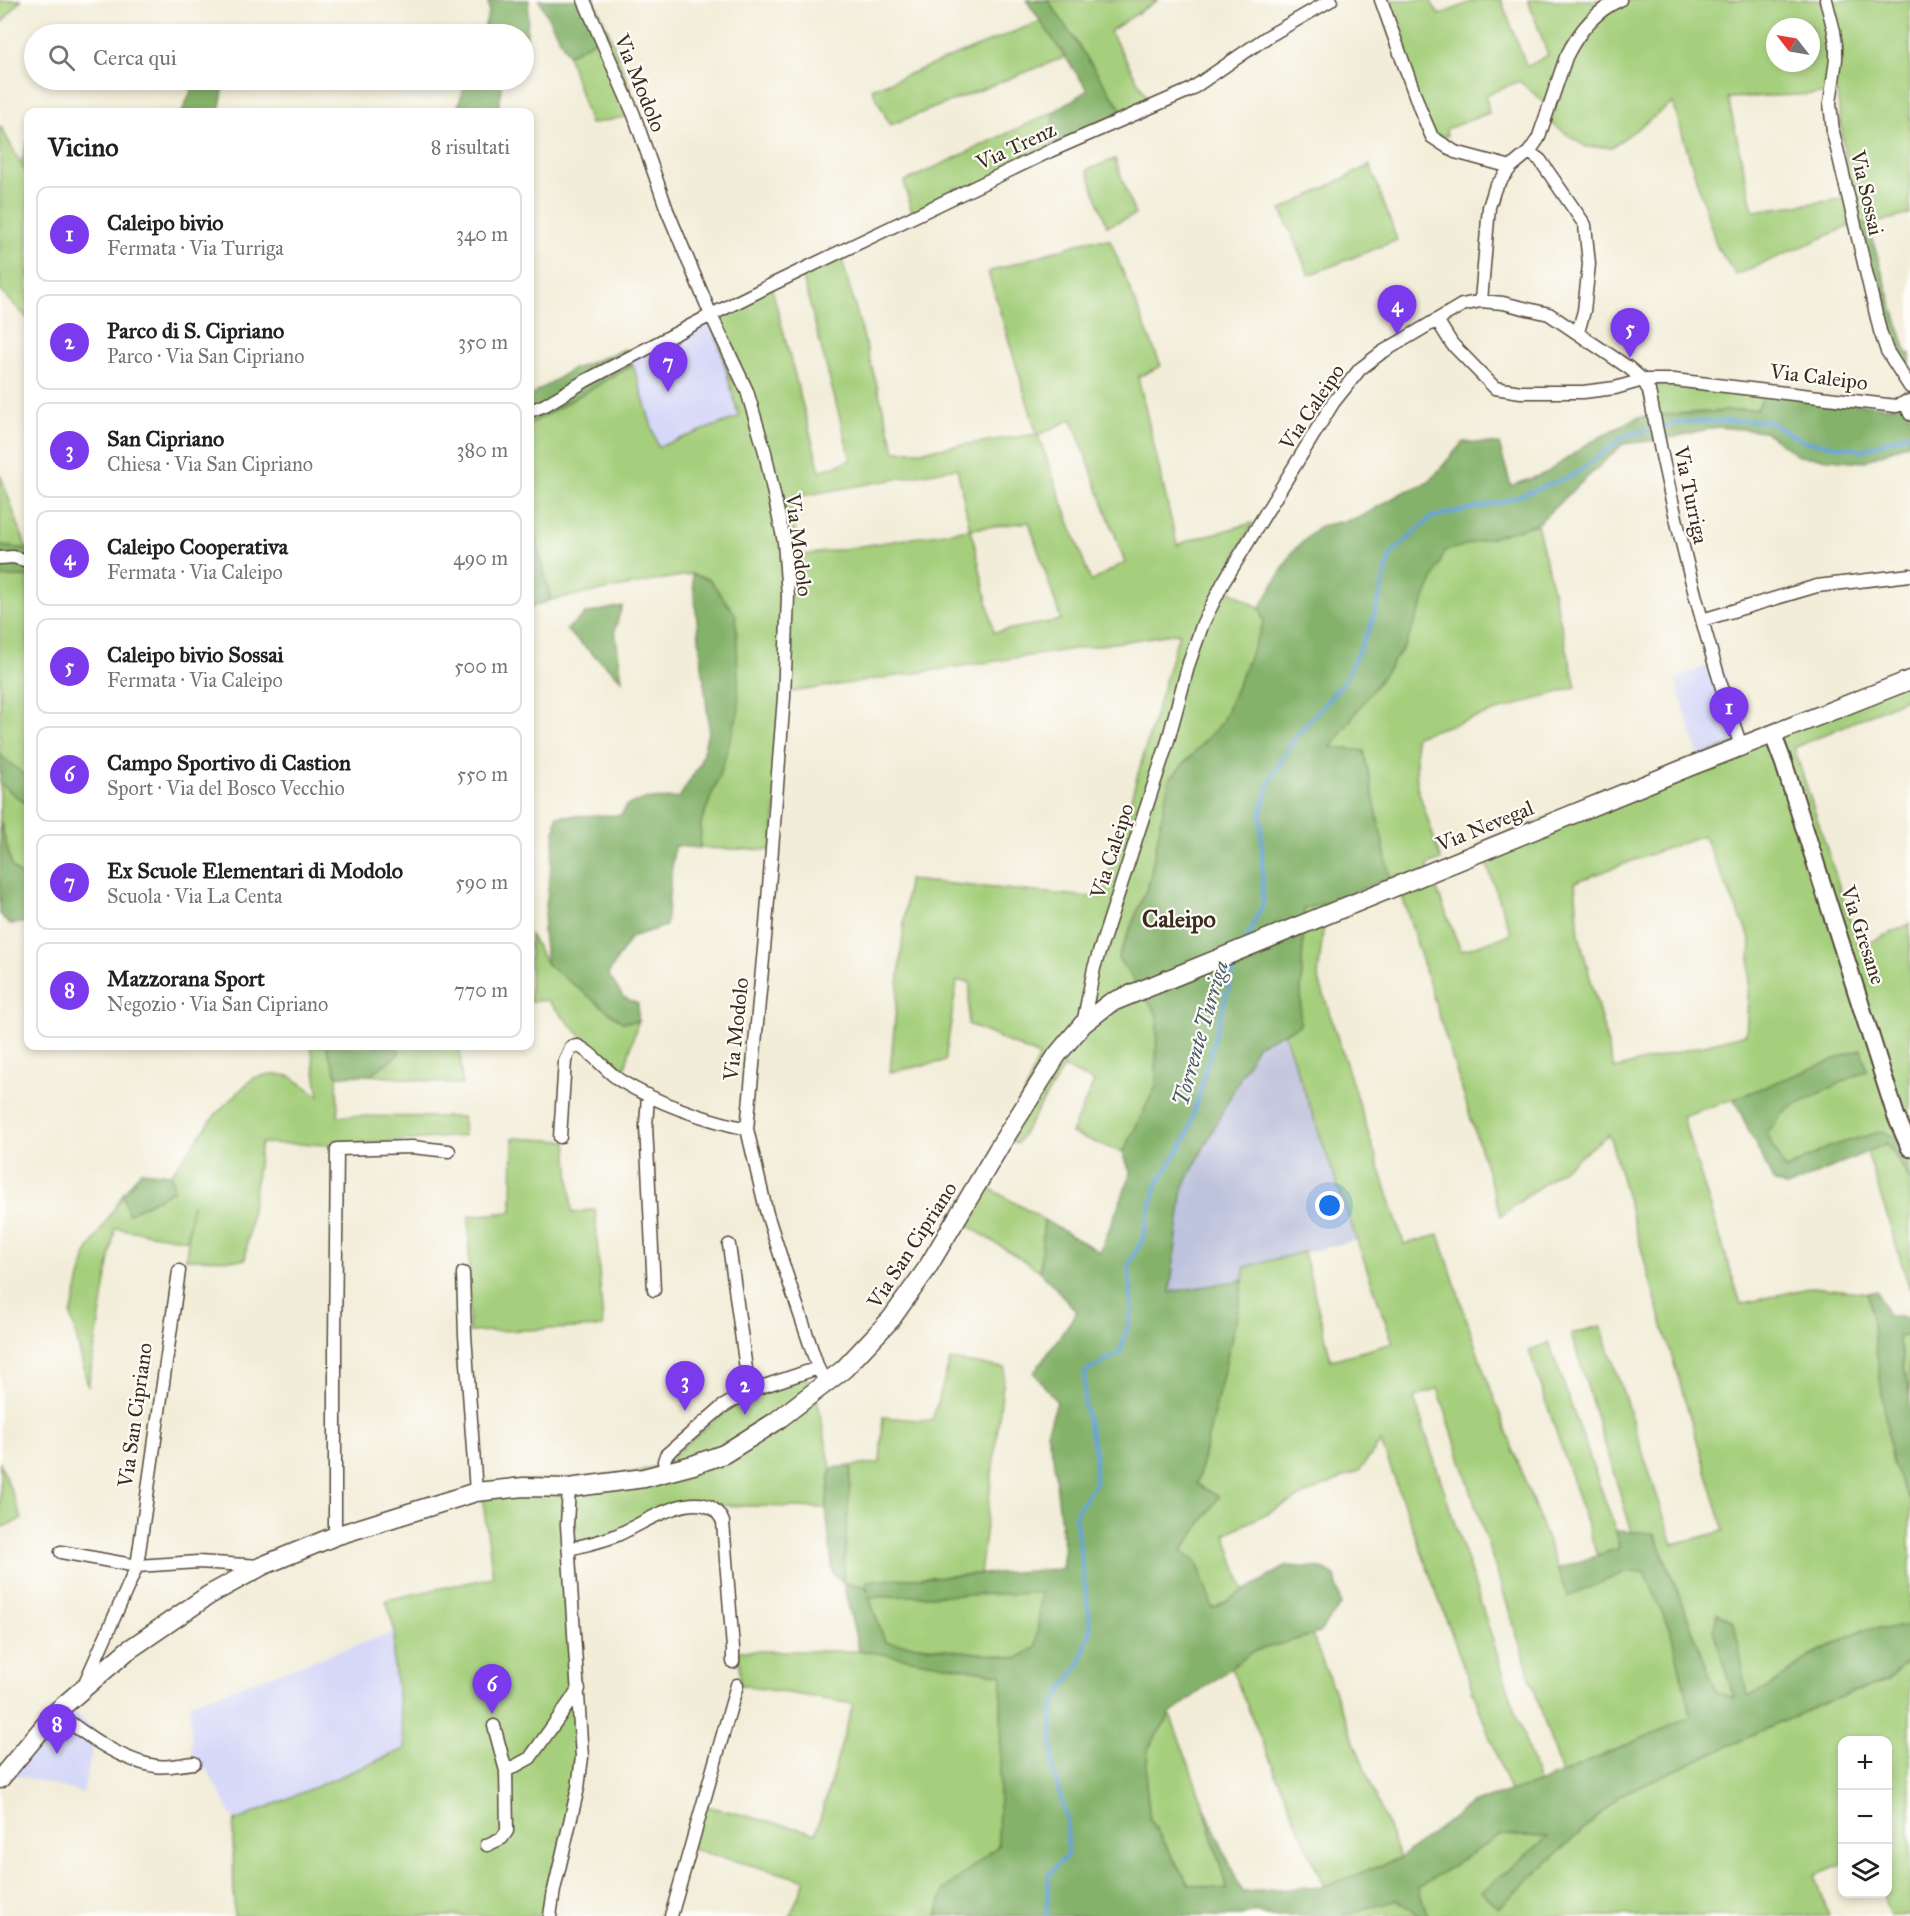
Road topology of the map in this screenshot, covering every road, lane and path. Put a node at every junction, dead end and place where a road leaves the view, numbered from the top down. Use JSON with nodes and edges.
{"nodes":[{"id":1,"x":584,"y":0,"type":"edge"},
{"id":2,"x":1331,"y":0,"type":"edge"},
{"id":3,"x":1381,"y":0,"type":"edge"},
{"id":4,"x":1620,"y":0,"type":"edge"},
{"id":5,"x":1826,"y":0,"type":"edge"},
{"id":6,"x":1529,"y":152,"type":"junction"},
{"id":7,"x":1511,"y":167,"type":"junction"},
{"id":8,"x":1481,"y":301,"type":"junction"},
{"id":9,"x":711,"y":315,"type":"junction"},
{"id":10,"x":1437,"y":320,"type":"junction"},
{"id":11,"x":1578,"y":332,"type":"junction"},
{"id":12,"x":1643,"y":380,"type":"junction"},
{"id":13,"x":1910,"y":387,"type":"edge"},
{"id":14,"x":1909,"y":405,"type":"edge"},
{"id":15,"x":534,"y":409,"type":"edge"},
{"id":16,"x":0,"y":558,"type":"edge"},
{"id":17,"x":24,"y":560,"type":"edge"},
{"id":18,"x":1910,"y":575,"type":"edge"},
{"id":19,"x":1702,"y":620,"type":"junction"},
{"id":20,"x":1910,"y":680,"type":"edge"},
{"id":21,"x":1773,"y":735,"type":"junction"},
{"id":22,"x":1741,"y":746,"type":"junction"},
{"id":23,"x":1083,"y":1024,"type":"junction"},
{"id":24,"x":648,"y":1095,"type":"junction"},
{"id":25,"x":747,"y":1129,"type":"junction"},
{"id":26,"x":560,"y":1137,"type":"dead end"},
{"id":27,"x":1910,"y":1148,"type":"edge"},
{"id":28,"x":449,"y":1151,"type":"dead end"},
{"id":29,"x":729,"y":1245,"type":"dead end"},
{"id":30,"x":179,"y":1271,"type":"dead end"},
{"id":31,"x":463,"y":1273,"type":"dead end"},
{"id":32,"x":654,"y":1290,"type":"dead end"},
{"id":33,"x":822,"y":1376,"type":"junction"},
{"id":34,"x":749,"y":1391,"type":"junction"},
{"id":35,"x":666,"y":1473,"type":"junction"},
{"id":36,"x":569,"y":1488,"type":"junction"},
{"id":37,"x":476,"y":1492,"type":"junction"},
{"id":38,"x":335,"y":1536,"type":"junction"},
{"id":39,"x":569,"y":1549,"type":"junction"},
{"id":40,"x":61,"y":1552,"type":"dead end"},
{"id":41,"x":137,"y":1566,"type":"junction"},
{"id":42,"x":262,"y":1566,"type":"junction"},
{"id":43,"x":733,"y":1662,"type":"dead end"},
{"id":44,"x":737,"y":1685,"type":"dead end"},
{"id":45,"x":83,"y":1688,"type":"junction"},
{"id":46,"x":579,"y":1689,"type":"junction"},
{"id":47,"x":57,"y":1712,"type":"junction"},
{"id":48,"x":494,"y":1726,"type":"dead end"},
{"id":49,"x":194,"y":1763,"type":"dead end"},
{"id":50,"x":506,"y":1772,"type":"junction"},
{"id":51,"x":0,"y":1779,"type":"edge"},
{"id":52,"x":487,"y":1845,"type":"dead end"},
{"id":53,"x":550,"y":1916,"type":"edge"},
{"id":54,"x":671,"y":1916,"type":"edge"}],
"edges":[{"from":1,"to":9,"type":"street","name":"Via Modolo"},
{"from":2,"to":9,"type":"street","name":"Via Trenz"},
{"from":3,"to":7,"type":"street"},
{"from":4,"to":6,"type":"street"},
{"from":5,"to":13,"type":"street","name":"Via Sossai"},
{"from":6,"to":7,"type":"street"},
{"from":6,"to":11,"type":"street"},
{"from":7,"to":8,"type":"street"},
{"from":8,"to":10,"type":"street","name":"Via Caleipo"},
{"from":8,"to":11,"type":"street","name":"Via Caleipo"},
{"from":9,"to":15,"type":"street","name":"Via Trenz"},
{"from":9,"to":25,"type":"street","name":"Via Modolo"},
{"from":10,"to":12,"type":"street"},
{"from":10,"to":23,"type":"street","name":"Via Caleipo"},
{"from":11,"to":12,"type":"street","name":"Via Caleipo"},
{"from":12,"to":14,"type":"street","name":"Via Caleipo"},
{"from":12,"to":19,"type":"street","name":"Via Turriga"},
{"from":16,"to":17,"type":"street"},
{"from":18,"to":19,"type":"street"},
{"from":19,"to":22,"type":"street","name":"Via Turriga"},
{"from":20,"to":21,"type":"main road","name":"Via Nevegal"},
{"from":21,"to":22,"type":"main road","name":"Via Nevegal"},
{"from":21,"to":27,"type":"street","name":"Via Gresane"},
{"from":22,"to":23,"type":"main road","name":"Via Nevegal"},
{"from":23,"to":33,"type":"main road","name":"Via San Cipriano"},
{"from":24,"to":25,"type":"street"},
{"from":24,"to":26,"type":"street"},
{"from":24,"to":32,"type":"street"},
{"from":25,"to":33,"type":"street","name":"Via Modolo"},
{"from":28,"to":38,"type":"street"},
{"from":29,"to":34,"type":"street"},
{"from":30,"to":41,"type":"street","name":"Via San Cipriano"},
{"from":31,"to":37,"type":"street"},
{"from":33,"to":34,"type":"street","name":"Via San Cipriano"},
{"from":33,"to":35,"type":"main road","name":"Via San Cipriano"},
{"from":34,"to":35,"type":"street","name":"Via San Cipriano"},
{"from":35,"to":36,"type":"main road","name":"Via San Cipriano"},
{"from":36,"to":37,"type":"main road","name":"Via San Cipriano"},
{"from":36,"to":39,"type":"street"},
{"from":37,"to":38,"type":"main road","name":"Via San Cipriano"},
{"from":38,"to":42,"type":"main road","name":"Via San Cipriano"},
{"from":39,"to":43,"type":"street"},
{"from":39,"to":46,"type":"street"},
{"from":40,"to":41,"type":"street","name":"Via San Cipriano"},
{"from":41,"to":42,"type":"street","name":"Via San Cipriano"},
{"from":41,"to":45,"type":"street","name":"Via San Cipriano"},
{"from":42,"to":45,"type":"main road","name":"Via San Cipriano"},
{"from":44,"to":54,"type":"street"},
{"from":45,"to":47,"type":"main road","name":"Via San Cipriano"},
{"from":46,"to":50,"type":"street"},
{"from":46,"to":53,"type":"street"},
{"from":47,"to":49,"type":"street"},
{"from":47,"to":51,"type":"main road","name":"Via San Cipriano"},
{"from":48,"to":50,"type":"street"},
{"from":50,"to":52,"type":"street"}]}
